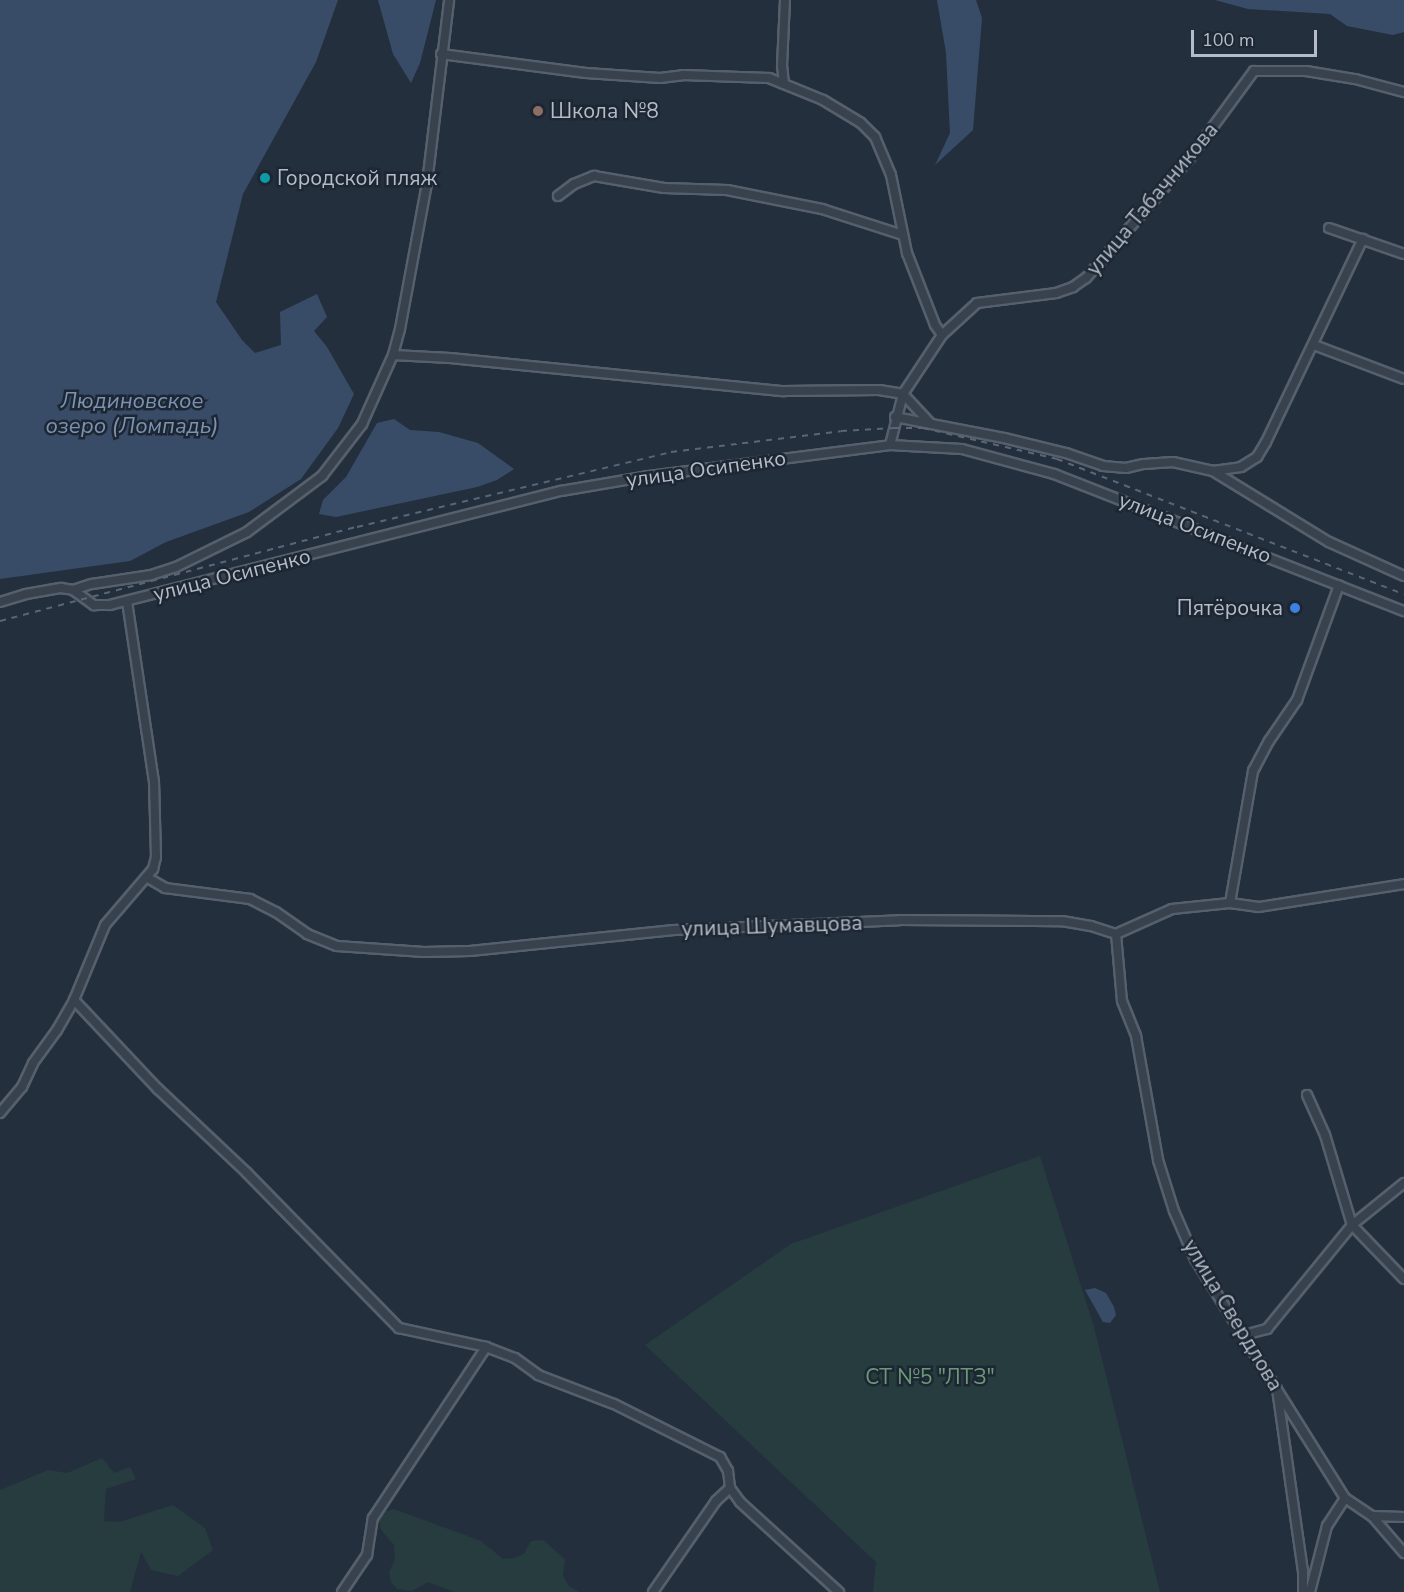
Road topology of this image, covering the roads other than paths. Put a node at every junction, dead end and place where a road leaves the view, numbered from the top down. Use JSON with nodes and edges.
{"nodes":[{"id":1,"x":449,"y":0,"type":"edge"},
{"id":2,"x":785,"y":0,"type":"edge"},
{"id":3,"x":441,"y":54,"type":"junction"},
{"id":4,"x":784,"y":84,"type":"junction"},
{"id":5,"x":1404,"y":92,"type":"edge"},
{"id":6,"x":558,"y":196,"type":"dead end"},
{"id":7,"x":1329,"y":228,"type":"dead end"},
{"id":8,"x":903,"y":235,"type":"junction"},
{"id":9,"x":1363,"y":239,"type":"junction"},
{"id":10,"x":1404,"y":254,"type":"edge"},
{"id":11,"x":942,"y":334,"type":"junction"},
{"id":12,"x":1314,"y":345,"type":"junction"},
{"id":13,"x":393,"y":355,"type":"junction"},
{"id":14,"x":1404,"y":379,"type":"edge"},
{"id":15,"x":903,"y":394,"type":"junction"},
{"id":16,"x":895,"y":417,"type":"junction"},
{"id":17,"x":930,"y":424,"type":"junction"},
{"id":18,"x":891,"y":445,"type":"junction"},
{"id":19,"x":1213,"y":471,"type":"junction"},
{"id":20,"x":1404,"y":576,"type":"edge"},
{"id":21,"x":1339,"y":585,"type":"junction"},
{"id":22,"x":73,"y":591,"type":"junction"},
{"id":23,"x":127,"y":601,"type":"junction"},
{"id":24,"x":0,"y":602,"type":"edge"},
{"id":25,"x":1404,"y":611,"type":"edge"},
{"id":26,"x":147,"y":878,"type":"junction"},
{"id":27,"x":1404,"y":884,"type":"edge"},
{"id":28,"x":1230,"y":903,"type":"junction"},
{"id":29,"x":1116,"y":934,"type":"junction"},
{"id":30,"x":74,"y":1000,"type":"junction"},
{"id":31,"x":1307,"y":1095,"type":"dead end"},
{"id":32,"x":0,"y":1113,"type":"edge"},
{"id":33,"x":1404,"y":1183,"type":"edge"},
{"id":34,"x":1352,"y":1225,"type":"junction"},
{"id":35,"x":1404,"y":1280,"type":"edge"},
{"id":36,"x":1244,"y":1335,"type":"junction"},
{"id":37,"x":486,"y":1347,"type":"junction"},
{"id":38,"x":1276,"y":1385,"type":"junction"},
{"id":39,"x":730,"y":1488,"type":"junction"},
{"id":40,"x":1345,"y":1497,"type":"junction"},
{"id":41,"x":1372,"y":1516,"type":"junction"},
{"id":42,"x":1404,"y":1517,"type":"edge"},
{"id":43,"x":1404,"y":1553,"type":"edge"},
{"id":44,"x":342,"y":1592,"type":"edge"},
{"id":45,"x":653,"y":1592,"type":"edge"},
{"id":46,"x":839,"y":1592,"type":"edge"},
{"id":47,"x":1303,"y":1592,"type":"edge"},
{"id":48,"x":1310,"y":1592,"type":"edge"}],
"edges":[{"from":1,"to":3,"type":"street"},
{"from":2,"to":4,"type":"street"},
{"from":3,"to":4,"type":"street"},
{"from":3,"to":13,"type":"street"},
{"from":4,"to":8,"type":"street"},
{"from":5,"to":11,"type":"street","name":"улица Табачникова"},
{"from":6,"to":8,"type":"street"},
{"from":7,"to":9,"type":"street"},
{"from":8,"to":11,"type":"street"},
{"from":9,"to":10,"type":"street"},
{"from":9,"to":12,"type":"street"},
{"from":11,"to":15,"type":"street","name":"улица Табачникова"},
{"from":12,"to":14,"type":"street"},
{"from":12,"to":19,"type":"street"},
{"from":13,"to":15,"type":"street"},
{"from":13,"to":22,"type":"street"},
{"from":15,"to":16,"type":"street","name":"улица Табачникова"},
{"from":15,"to":17,"type":"street"},
{"from":16,"to":17,"type":"street"},
{"from":16,"to":18,"type":"street","name":"улица Табачникова"},
{"from":17,"to":19,"type":"street"},
{"from":18,"to":21,"type":"street","name":"улица Осипенко"},
{"from":18,"to":23,"type":"street","name":"улица Осипенко"},
{"from":19,"to":20,"type":"street"},
{"from":21,"to":25,"type":"street","name":"улица Осипенко"},
{"from":21,"to":28,"type":"street"},
{"from":22,"to":23,"type":"street","name":"улица Осипенко"},
{"from":22,"to":24,"type":"street","name":"улица Осипенко"},
{"from":23,"to":26,"type":"street"},
{"from":26,"to":29,"type":"street","name":"улица Шумавцова"},
{"from":26,"to":30,"type":"street"},
{"from":27,"to":28,"type":"street"},
{"from":28,"to":29,"type":"street"},
{"from":29,"to":36,"type":"street","name":"улица Свердлова"},
{"from":30,"to":32,"type":"street"},
{"from":30,"to":37,"type":"street"},
{"from":31,"to":34,"type":"street"},
{"from":33,"to":34,"type":"street"},
{"from":34,"to":35,"type":"street"},
{"from":34,"to":36,"type":"street"},
{"from":36,"to":38,"type":"street","name":"улица Свердлова"},
{"from":37,"to":39,"type":"street"},
{"from":37,"to":44,"type":"street"},
{"from":38,"to":40,"type":"street","name":"улица Свердлова"},
{"from":38,"to":47,"type":"street"},
{"from":39,"to":45,"type":"street"},
{"from":39,"to":46,"type":"street"},
{"from":40,"to":41,"type":"street","name":"улица Свердлова"},
{"from":40,"to":48,"type":"street"},
{"from":41,"to":42,"type":"street"},
{"from":41,"to":43,"type":"street","name":"улица Свердлова"}]}
